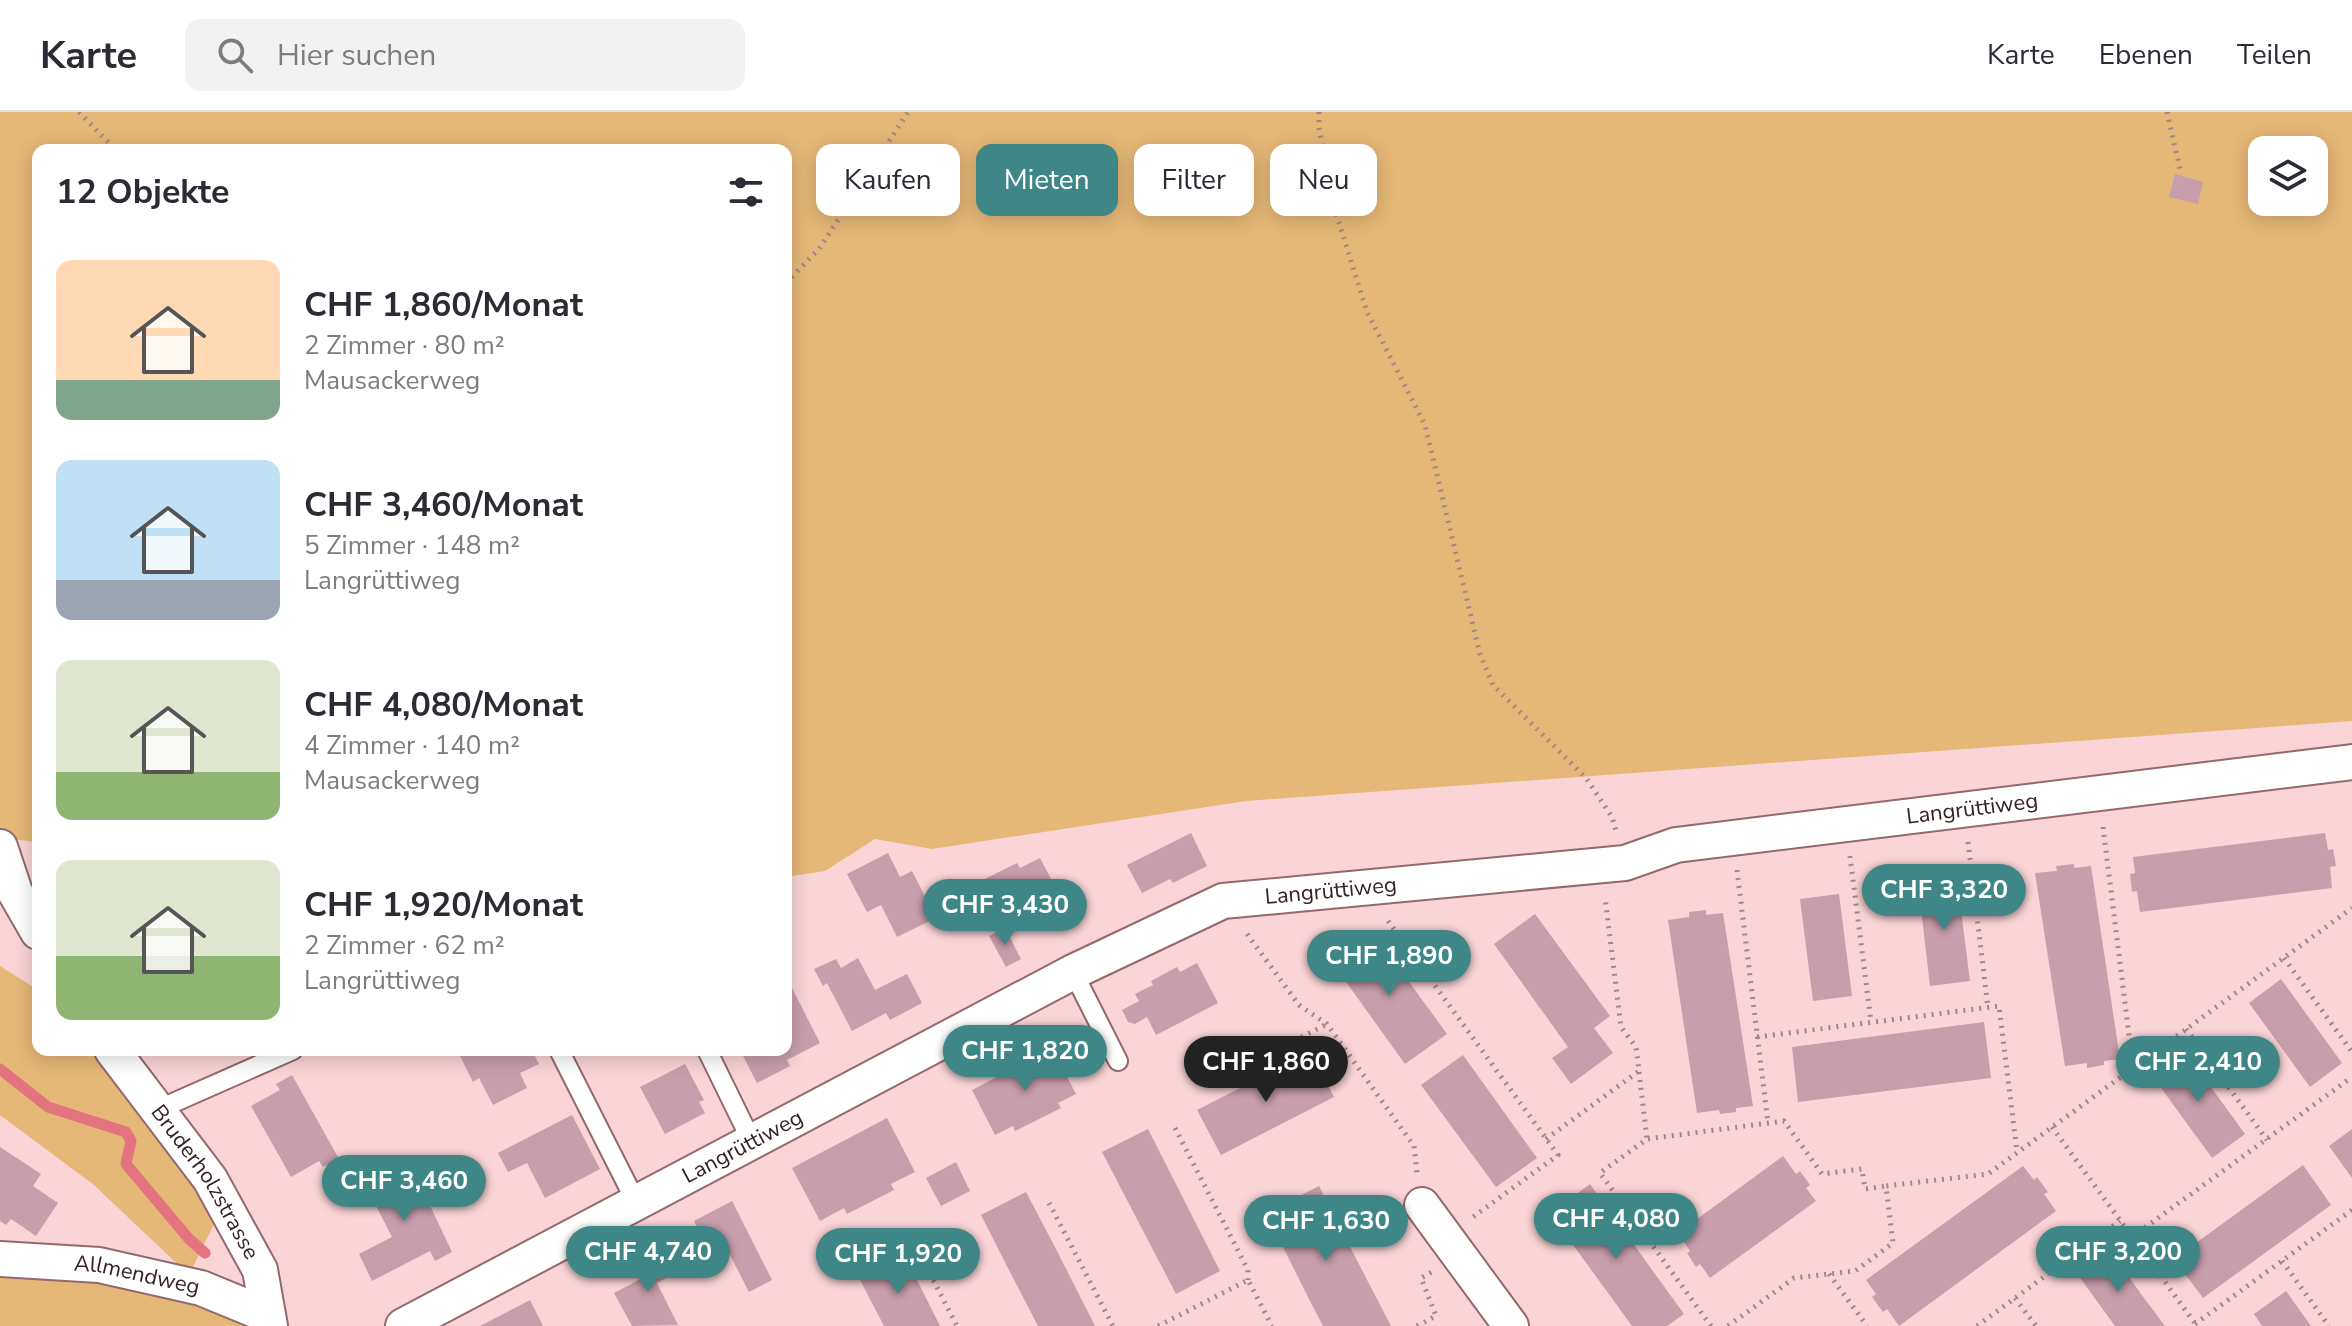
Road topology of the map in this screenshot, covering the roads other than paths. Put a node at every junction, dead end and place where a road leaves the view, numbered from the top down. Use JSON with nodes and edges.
{"nodes":[{"id":1,"x":2352,"y":762,"type":"edge"},
{"id":2,"x":0,"y":847,"type":"edge"},
{"id":3,"x":32,"y":922,"type":"edge"},
{"id":4,"x":1073,"y":972,"type":"junction"},
{"id":5,"x":116,"y":1056,"type":"edge"},
{"id":6,"x":279,"y":1056,"type":"edge"},
{"id":7,"x":562,"y":1056,"type":"edge"},
{"id":8,"x":710,"y":1056,"type":"edge"},
{"id":9,"x":1118,"y":1061,"type":"dead end"},
{"id":10,"x":157,"y":1110,"type":"junction"},
{"id":11,"x":752,"y":1142,"type":"junction"},
{"id":12,"x":636,"y":1202,"type":"junction"},
{"id":13,"x":1422,"y":1205,"type":"road end"},
{"id":14,"x":0,"y":1259,"type":"edge"},
{"id":15,"x":269,"y":1321,"type":"edge"},
{"id":16,"x":403,"y":1326,"type":"edge"},
{"id":17,"x":1511,"y":1326,"type":"edge"}],
"edges":[{"from":1,"to":4,"type":"street","name":"Langrüttiweg"},
{"from":2,"to":3,"type":"street"},
{"from":4,"to":9,"type":"lane"},
{"from":4,"to":11,"type":"street","name":"Langrüttiweg"},
{"from":5,"to":10,"type":"street","name":"Bruderholzstrasse"},
{"from":6,"to":10,"type":"lane"},
{"from":7,"to":12,"type":"lane"},
{"from":8,"to":11,"type":"lane"},
{"from":10,"to":15,"type":"street","name":"Bruderholzstrasse"},
{"from":11,"to":12,"type":"street","name":"Langrüttiweg"},
{"from":12,"to":16,"type":"street","name":"Langrüttiweg"},
{"from":13,"to":17,"type":"street"},
{"from":14,"to":15,"type":"street","name":"Allmendweg"}]}
